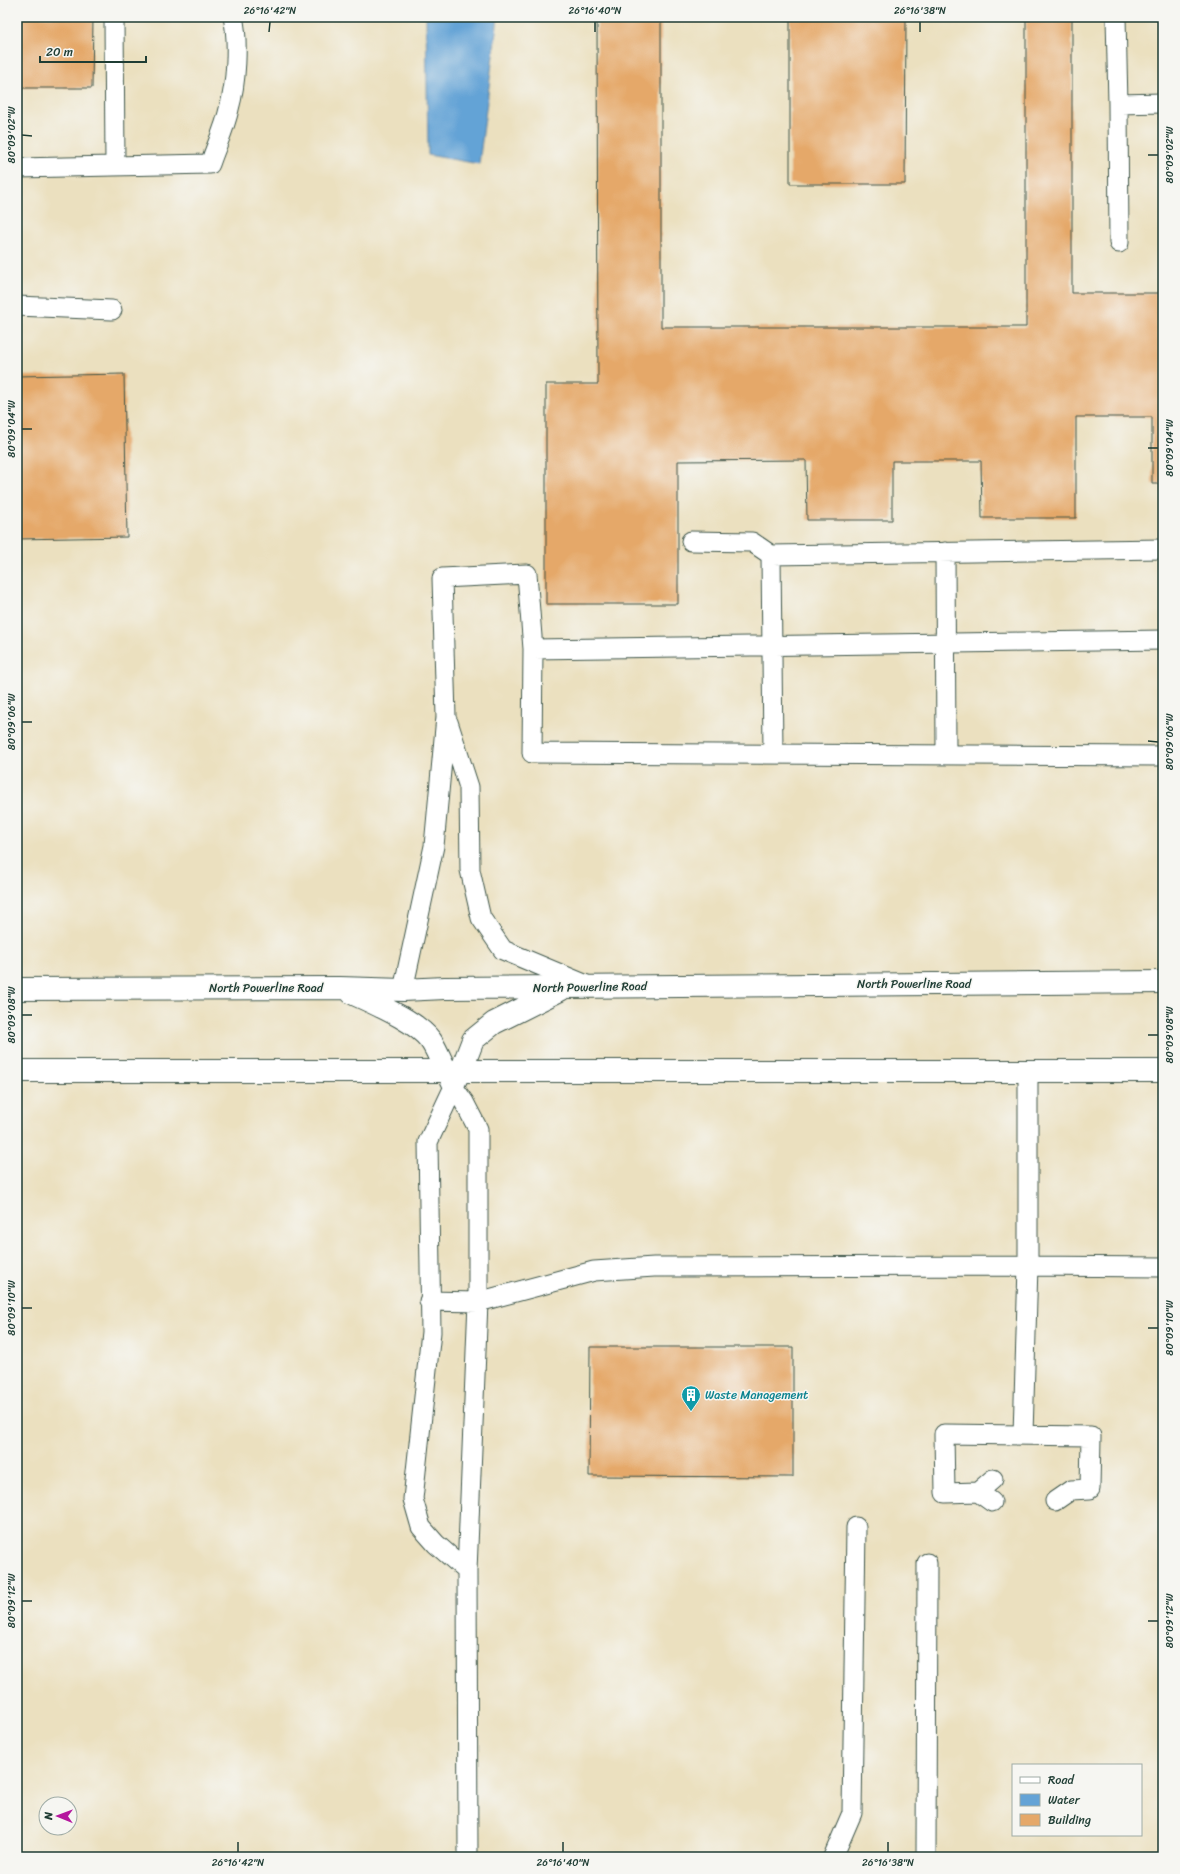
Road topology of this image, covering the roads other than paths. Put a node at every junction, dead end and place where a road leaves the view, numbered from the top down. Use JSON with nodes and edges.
{"nodes":[{"id":1,"x":114,"y":17,"type":"edge"},
{"id":2,"x":233,"y":17,"type":"edge"},
{"id":3,"x":1116,"y":17,"type":"edge"},
{"id":4,"x":1163,"y":103,"type":"edge"},
{"id":5,"x":1118,"y":104,"type":"junction"},
{"id":6,"x":115,"y":166,"type":"junction"},
{"id":7,"x":17,"y":168,"type":"edge"},
{"id":8,"x":1119,"y":243,"type":"dead end"},
{"id":9,"x":17,"y":306,"type":"edge"},
{"id":10,"x":112,"y":310,"type":"dead end"},
{"id":11,"x":691,"y":541,"type":"dead end"},
{"id":12,"x":1163,"y":549,"type":"edge"},
{"id":13,"x":945,"y":552,"type":"junction"},
{"id":14,"x":771,"y":555,"type":"junction"},
{"id":15,"x":1163,"y":640,"type":"edge"},
{"id":16,"x":945,"y":643,"type":"junction"},
{"id":17,"x":773,"y":646,"type":"junction"},
{"id":18,"x":533,"y":648,"type":"junction"},
{"id":19,"x":446,"y":717,"type":"junction"},
{"id":20,"x":773,"y":754,"type":"junction"},
{"id":21,"x":946,"y":754,"type":"junction"},
{"id":22,"x":1163,"y":756,"type":"edge"},
{"id":23,"x":1163,"y":982,"type":"edge"},
{"id":24,"x":564,"y":987,"type":"junction"},
{"id":25,"x":591,"y":987,"type":"junction"},
{"id":26,"x":340,"y":988,"type":"junction"},
{"id":27,"x":17,"y":989,"type":"edge"},
{"id":28,"x":403,"y":990,"type":"junction"},
{"id":29,"x":17,"y":1071,"type":"edge"},
{"id":30,"x":1028,"y":1071,"type":"junction"},
{"id":31,"x":1163,"y":1071,"type":"edge"},
{"id":32,"x":454,"y":1076,"type":"junction"},
{"id":33,"x":1028,"y":1266,"type":"junction"},
{"id":34,"x":1163,"y":1267,"type":"edge"},
{"id":35,"x":429,"y":1301,"type":"junction"},
{"id":36,"x":478,"y":1302,"type":"junction"},
{"id":37,"x":1023,"y":1434,"type":"junction"},
{"id":38,"x":994,"y":1479,"type":"dead end"},
{"id":39,"x":1055,"y":1501,"type":"dead end"},
{"id":40,"x":856,"y":1528,"type":"dead end"},
{"id":41,"x":927,"y":1563,"type":"dead end"},
{"id":42,"x":467,"y":1571,"type":"junction"},
{"id":43,"x":468,"y":1857,"type":"edge"},
{"id":44,"x":833,"y":1857,"type":"edge"},
{"id":45,"x":926,"y":1857,"type":"edge"}],
"edges":[{"from":1,"to":6,"type":"lane"},
{"from":2,"to":6,"type":"lane"},
{"from":3,"to":5,"type":"lane"},
{"from":4,"to":5,"type":"lane"},
{"from":5,"to":8,"type":"lane"},
{"from":6,"to":7,"type":"lane"},
{"from":9,"to":10,"type":"lane"},
{"from":11,"to":14,"type":"lane"},
{"from":12,"to":13,"type":"lane"},
{"from":13,"to":14,"type":"lane"},
{"from":13,"to":16,"type":"lane"},
{"from":14,"to":17,"type":"lane"},
{"from":15,"to":16,"type":"lane"},
{"from":16,"to":17,"type":"lane"},
{"from":16,"to":21,"type":"lane"},
{"from":17,"to":18,"type":"lane"},
{"from":17,"to":20,"type":"lane"},
{"from":18,"to":19,"type":"lane"},
{"from":18,"to":20,"type":"lane"},
{"from":19,"to":25,"type":"lane"},
{"from":19,"to":28,"type":"lane"},
{"from":20,"to":21,"type":"lane"},
{"from":21,"to":22,"type":"lane"},
{"from":23,"to":25,"type":"main road","name":"North Powerline Road"},
{"from":24,"to":25,"type":"main road","name":"North Powerline Road"},
{"from":24,"to":28,"type":"main road","name":"North Powerline Road"},
{"from":24,"to":32,"type":"main road"},
{"from":26,"to":27,"type":"main road","name":"North Powerline Road"},
{"from":26,"to":28,"type":"main road","name":"North Powerline Road"},
{"from":26,"to":32,"type":"main road"},
{"from":29,"to":32,"type":"main road"},
{"from":30,"to":31,"type":"main road"},
{"from":30,"to":32,"type":"main road"},
{"from":30,"to":33,"type":"lane"},
{"from":32,"to":35,"type":"lane"},
{"from":32,"to":36,"type":"lane"},
{"from":33,"to":34,"type":"lane"},
{"from":33,"to":36,"type":"lane"},
{"from":33,"to":37,"type":"lane"},
{"from":35,"to":36,"type":"lane"},
{"from":35,"to":42,"type":"lane"},
{"from":36,"to":42,"type":"lane"},
{"from":37,"to":38,"type":"lane"},
{"from":37,"to":39,"type":"lane"},
{"from":40,"to":44,"type":"lane"},
{"from":41,"to":45,"type":"lane"},
{"from":42,"to":43,"type":"lane"}]}
